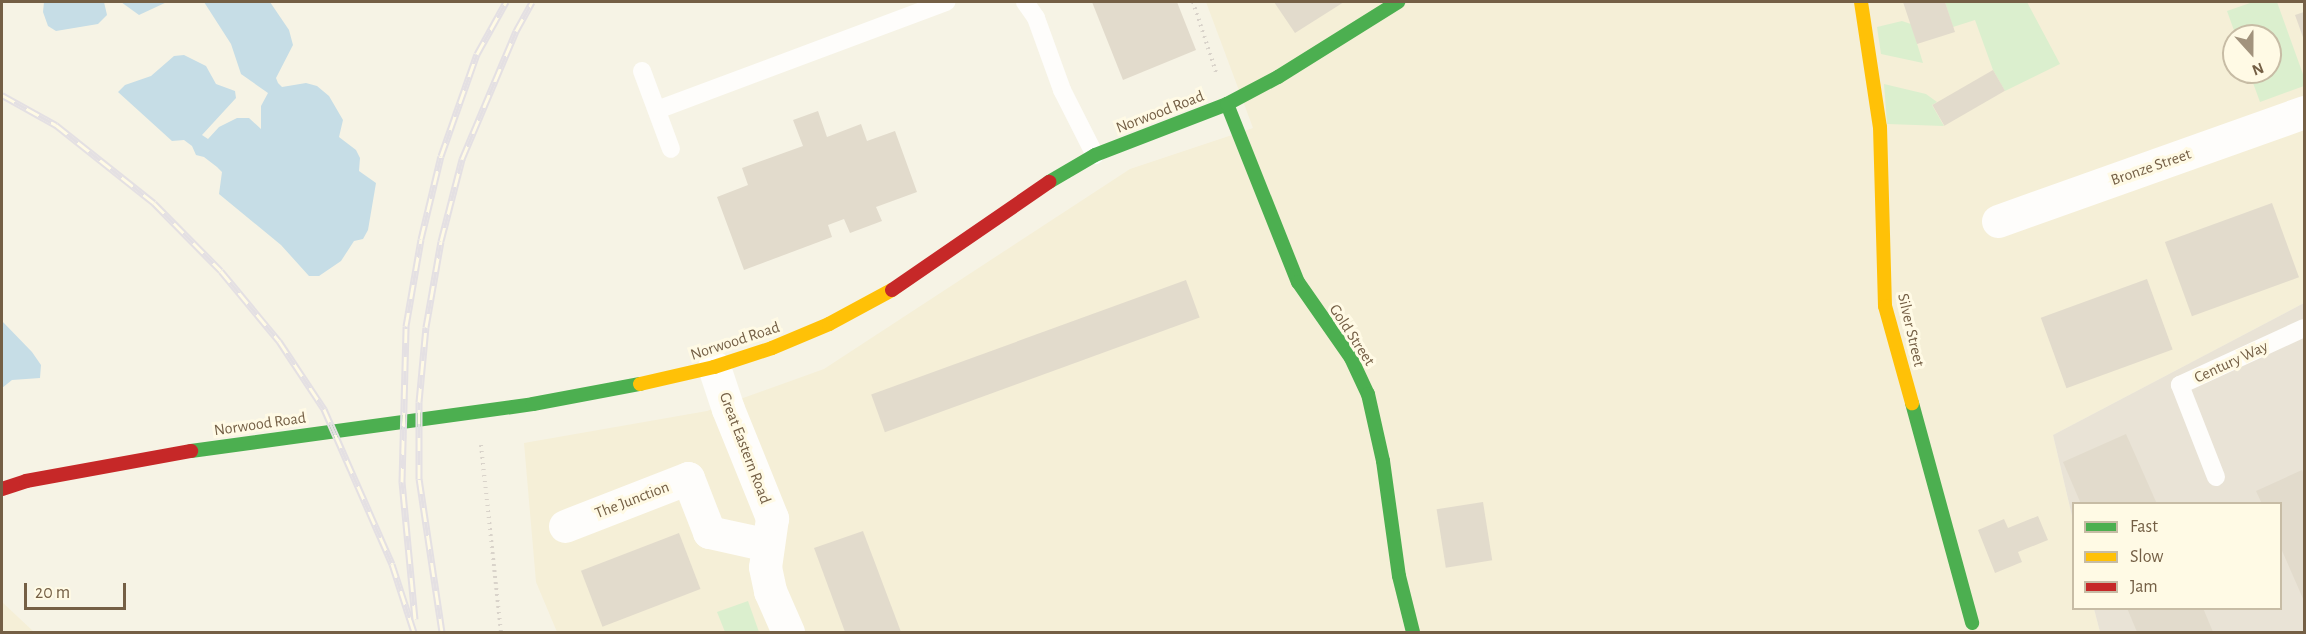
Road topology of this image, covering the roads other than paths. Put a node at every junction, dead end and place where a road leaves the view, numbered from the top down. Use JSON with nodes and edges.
{"nodes":[{"id":1,"x":946,"y":2,"type":"edge"},
{"id":2,"x":1025,"y":2,"type":"edge"},
{"id":3,"x":1398,"y":2,"type":"edge"},
{"id":4,"x":1861,"y":2,"type":"edge"},
{"id":5,"x":642,"y":71,"type":"dead end"},
{"id":6,"x":1227,"y":104,"type":"junction"},
{"id":7,"x":657,"y":110,"type":"junction"},
{"id":8,"x":2304,"y":112,"type":"edge"},
{"id":9,"x":671,"y":149,"type":"dead end"},
{"id":10,"x":1095,"y":155,"type":"junction"},
{"id":11,"x":1998,"y":221,"type":"dead end"},
{"id":12,"x":2304,"y":328,"type":"edge"},
{"id":13,"x":714,"y":367,"type":"junction"},
{"id":14,"x":2216,"y":477,"type":"dead end"},
{"id":15,"x":2,"y":489,"type":"edge"},
{"id":16,"x":565,"y":526,"type":"dead end"},
{"id":17,"x":768,"y":545,"type":"junction"},
{"id":18,"x":1972,"y":623,"type":"dead end"},
{"id":19,"x":788,"y":633,"type":"edge"},
{"id":20,"x":1413,"y":633,"type":"edge"}],
"edges":[{"from":1,"to":7,"type":"lane"},
{"from":2,"to":10,"type":"lane"},
{"from":3,"to":6,"type":"street","name":"Norwood Road"},
{"from":4,"to":18,"type":"street","name":"Silver Street"},
{"from":5,"to":7,"type":"lane"},
{"from":6,"to":10,"type":"street","name":"Norwood Road"},
{"from":6,"to":20,"type":"street","name":"Gold Street"},
{"from":7,"to":9,"type":"lane"},
{"from":8,"to":11,"type":"street","name":"Bronze Street"},
{"from":10,"to":13,"type":"street","name":"Norwood Road"},
{"from":12,"to":14,"type":"lane","name":"Century Way"},
{"from":13,"to":15,"type":"street","name":"Norwood Road"},
{"from":13,"to":17,"type":"street","name":"Great Eastern Road"},
{"from":16,"to":17,"type":"street","name":"The Junction"},
{"from":17,"to":19,"type":"street","name":"Great Eastern Road"}]}
